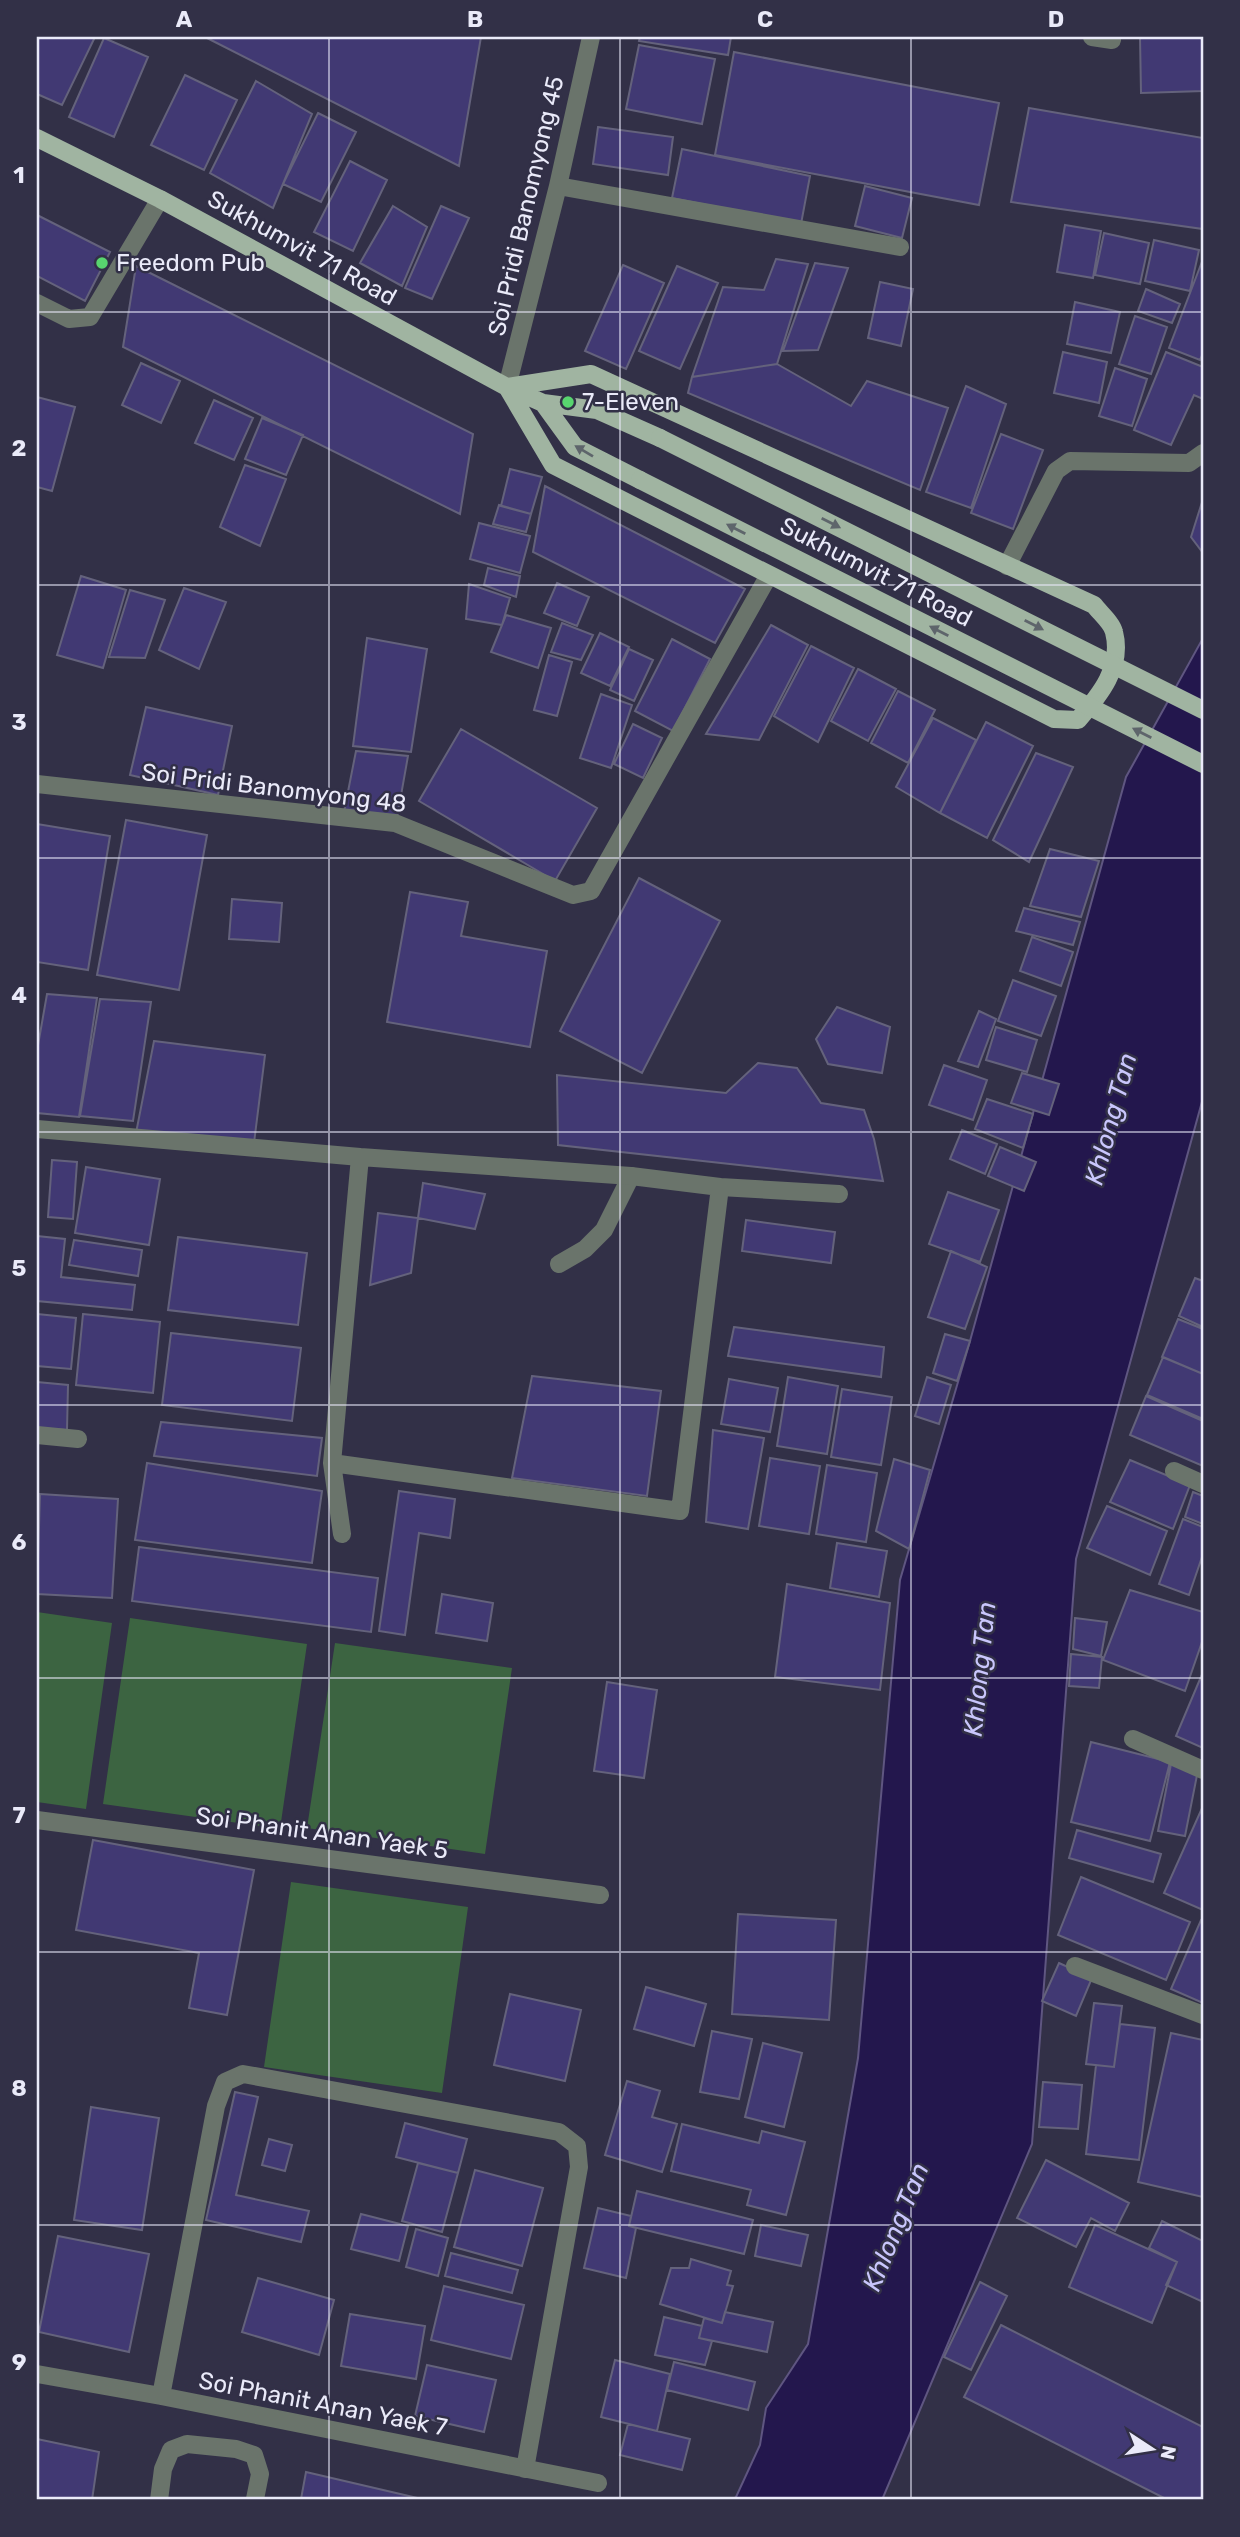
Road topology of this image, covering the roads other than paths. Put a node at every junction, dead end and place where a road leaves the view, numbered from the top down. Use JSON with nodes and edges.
{"nodes":[{"id":1,"x":591,"y":37,"type":"edge"},
{"id":2,"x":1092,"y":37,"type":"edge"},
{"id":3,"x":1112,"y":40,"type":"dead end"},
{"id":4,"x":37,"y":138,"type":"edge"},
{"id":5,"x":558,"y":186,"type":"junction"},
{"id":6,"x":160,"y":199,"type":"junction"},
{"id":7,"x":900,"y":247,"type":"dead end"},
{"id":8,"x":37,"y":303,"type":"edge"},
{"id":9,"x":507,"y":387,"type":"junction"},
{"id":10,"x":544,"y":403,"type":"junction"},
{"id":11,"x":1203,"y":453,"type":"edge"},
{"id":12,"x":1007,"y":566,"type":"junction"},
{"id":13,"x":769,"y":575,"type":"junction"},
{"id":14,"x":1203,"y":710,"type":"edge"},
{"id":15,"x":1203,"y":764,"type":"edge"},
{"id":16,"x":37,"y":784,"type":"edge"},
{"id":17,"x":37,"y":1129,"type":"edge"},
{"id":18,"x":359,"y":1157,"type":"junction"},
{"id":19,"x":631,"y":1176,"type":"junction"},
{"id":20,"x":720,"y":1187,"type":"junction"},
{"id":21,"x":839,"y":1194,"type":"dead end"},
{"id":22,"x":559,"y":1264,"type":"dead end"},
{"id":23,"x":37,"y":1435,"type":"edge"},
{"id":24,"x":78,"y":1439,"type":"dead end"},
{"id":25,"x":332,"y":1463,"type":"junction"},
{"id":26,"x":1174,"y":1471,"type":"dead end"},
{"id":27,"x":1203,"y":1483,"type":"edge"},
{"id":28,"x":342,"y":1534,"type":"dead end"},
{"id":29,"x":1133,"y":1739,"type":"dead end"},
{"id":30,"x":1203,"y":1770,"type":"edge"},
{"id":31,"x":37,"y":1820,"type":"edge"},
{"id":32,"x":600,"y":1895,"type":"dead end"},
{"id":33,"x":1075,"y":1966,"type":"dead end"},
{"id":34,"x":1203,"y":2015,"type":"edge"},
{"id":35,"x":37,"y":2374,"type":"edge"},
{"id":36,"x":161,"y":2396,"type":"junction"},
{"id":37,"x":526,"y":2469,"type":"junction"},
{"id":38,"x":598,"y":2483,"type":"dead end"},
{"id":39,"x":159,"y":2500,"type":"edge"},
{"id":40,"x":258,"y":2500,"type":"edge"}],
"edges":[{"from":1,"to":5,"type":"street","name":"Soi Pridi Banomyong 45"},
{"from":2,"to":3,"type":"street"},
{"from":4,"to":6,"type":"main road","name":"Sukhumvit 71 Road"},
{"from":5,"to":7,"type":"street"},
{"from":5,"to":9,"type":"street","name":"Soi Pridi Banomyong 45"},
{"from":6,"to":8,"type":"street"},
{"from":6,"to":9,"type":"main road","name":"Sukhumvit 71 Road"},
{"from":9,"to":10,"type":"main road","name":"Sukhumvit 71 Road"},
{"from":9,"to":12,"type":"main road"},
{"from":9,"to":13,"type":"main road"},
{"from":10,"to":14,"type":"main road","name":"Sukhumvit 71 Road","one_way":true,"bridge":true},
{"from":15,"to":10,"type":"main road","name":"Sukhumvit 71 Road","one_way":true,"bridge":true},
{"from":11,"to":12,"type":"street"},
{"from":12,"to":13,"type":"main road"},
{"from":13,"to":16,"type":"street","name":"Soi Pridi Banomyong 48"},
{"from":17,"to":18,"type":"street"},
{"from":18,"to":19,"type":"street"},
{"from":18,"to":25,"type":"street"},
{"from":19,"to":20,"type":"street"},
{"from":19,"to":22,"type":"street"},
{"from":20,"to":21,"type":"street"},
{"from":20,"to":25,"type":"street"},
{"from":23,"to":24,"type":"street"},
{"from":25,"to":28,"type":"street"},
{"from":26,"to":27,"type":"street"},
{"from":29,"to":30,"type":"street"},
{"from":31,"to":32,"type":"street","name":"Soi Phanit Anan Yaek 5"},
{"from":33,"to":34,"type":"street"},
{"from":35,"to":36,"type":"street","name":"Soi Phanit Anan Yaek 7"},
{"from":36,"to":37,"type":"street","name":"Soi Phanit Anan Yaek 7"},
{"from":36,"to":37,"type":"street"},
{"from":37,"to":38,"type":"street","name":"Soi Phanit Anan Yaek 7"},
{"from":39,"to":40,"type":"street"}]}
